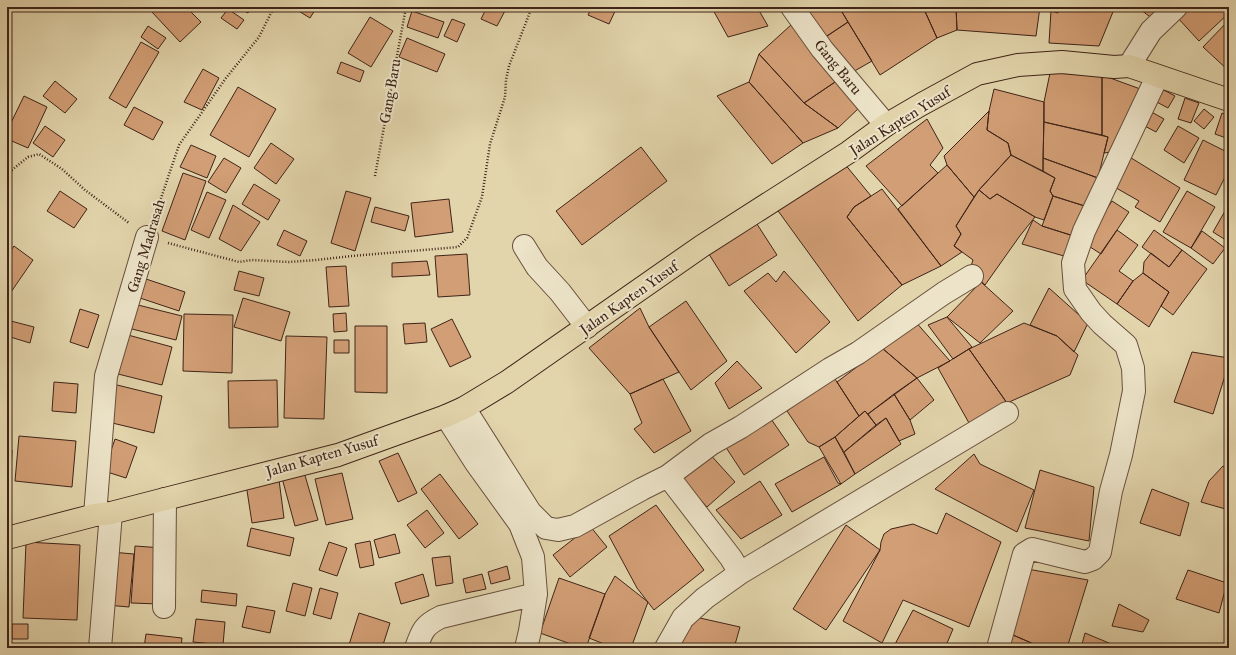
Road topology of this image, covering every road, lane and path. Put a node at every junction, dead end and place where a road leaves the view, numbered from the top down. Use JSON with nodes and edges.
{"nodes":[{"id":1,"x":274,"y":7,"type":"edge"},
{"id":2,"x":392,"y":7,"type":"edge"},
{"id":3,"x":532,"y":7,"type":"edge"},
{"id":4,"x":792,"y":7,"type":"edge"},
{"id":5,"x":1176,"y":7,"type":"edge"},
{"id":6,"x":406,"y":8,"type":"edge"},
{"id":7,"x":1130,"y":66,"type":"junction"},
{"id":8,"x":1157,"y":77,"type":"junction"},
{"id":9,"x":1229,"y":100,"type":"edge"},
{"id":10,"x":886,"y":125,"type":"junction"},
{"id":11,"x":7,"y":174,"type":"edge"},
{"id":12,"x":375,"y":176,"type":"dead end"},
{"id":13,"x":147,"y":237,"type":"junction"},
{"id":14,"x":524,"y":246,"type":"dead end"},
{"id":15,"x":972,"y":276,"type":"dead end"},
{"id":16,"x":587,"y":327,"type":"junction"},
{"id":17,"x":455,"y":412,"type":"junction"},
{"id":18,"x":1007,"y":413,"type":"dead end"},
{"id":19,"x":668,"y":476,"type":"junction"},
{"id":20,"x":165,"y":499,"type":"junction"},
{"id":21,"x":103,"y":514,"type":"junction"},
{"id":22,"x":7,"y":538,"type":"edge"},
{"id":23,"x":740,"y":573,"type":"junction"},
{"id":24,"x":536,"y":594,"type":"junction"},
{"id":25,"x":164,"y":607,"type":"dead end"},
{"id":26,"x":100,"y":648,"type":"edge"},
{"id":27,"x":416,"y":648,"type":"edge"},
{"id":28,"x":526,"y":648,"type":"edge"},
{"id":29,"x":666,"y":648,"type":"edge"},
{"id":30,"x":998,"y":648,"type":"edge"}],
"edges":[{"from":1,"to":13,"type":"path","name":"Gang Madrasah"},
{"from":2,"to":6,"type":"path"},
{"from":3,"to":13,"type":"path"},
{"from":4,"to":10,"type":"street","name":"Gang Baru"},
{"from":5,"to":7,"type":"street"},
{"from":6,"to":12,"type":"path","name":"Gang Baru"},
{"from":7,"to":8,"type":"main road","name":"Jalan Kapten Yusuf"},
{"from":7,"to":10,"type":"main road","name":"Jalan Kapten Yusuf"},
{"from":8,"to":9,"type":"main road","name":"Jalan Kapten Yusuf"},
{"from":8,"to":30,"type":"street"},
{"from":10,"to":16,"type":"main road","name":"Jalan Kapten Yusuf"},
{"from":11,"to":13,"type":"path"},
{"from":13,"to":21,"type":"street","name":"Gang Madrasah"},
{"from":14,"to":16,"type":"street"},
{"from":15,"to":19,"type":"street"},
{"from":16,"to":17,"type":"main road","name":"Jalan Kapten Yusuf"},
{"from":17,"to":19,"type":"street"},
{"from":17,"to":20,"type":"main road","name":"Jalan Kapten Yusuf"},
{"from":17,"to":24,"type":"street"},
{"from":18,"to":23,"type":"street"},
{"from":19,"to":23,"type":"street"},
{"from":20,"to":21,"type":"main road","name":"Jalan Kapten Yusuf"},
{"from":20,"to":25,"type":"street"},
{"from":21,"to":22,"type":"main road","name":"Jalan Kapten Yusuf"},
{"from":21,"to":26,"type":"street","name":"Gang Madrasah"},
{"from":23,"to":29,"type":"street"},
{"from":24,"to":27,"type":"street"},
{"from":24,"to":28,"type":"street"}]}
